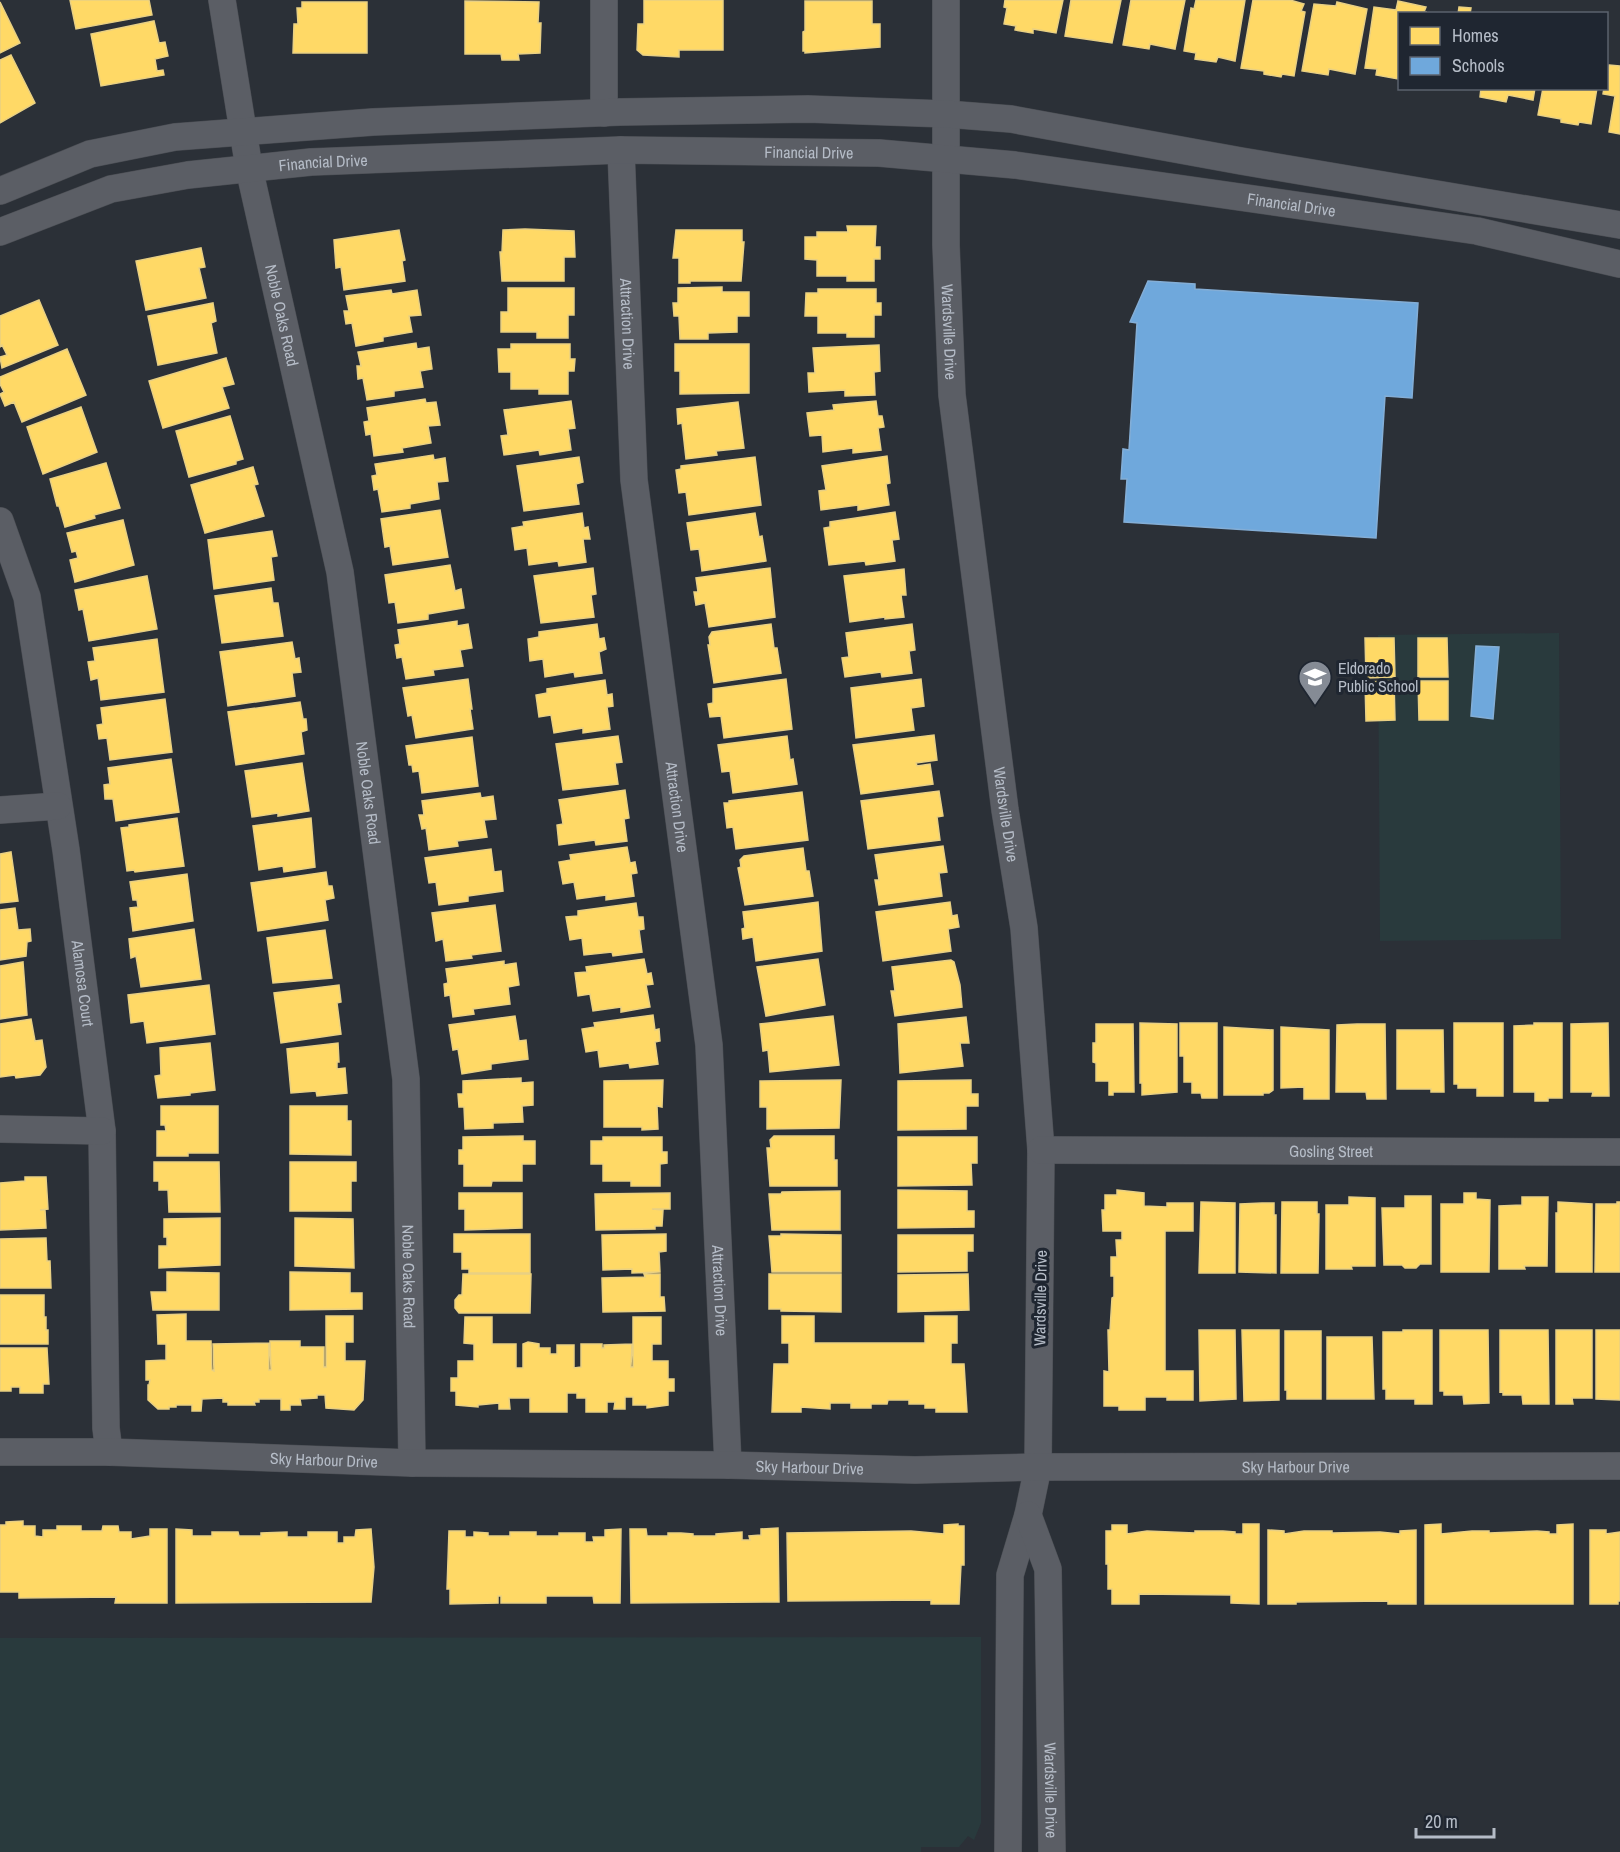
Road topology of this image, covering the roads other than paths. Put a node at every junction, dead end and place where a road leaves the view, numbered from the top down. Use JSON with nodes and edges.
{"nodes":[{"id":1,"x":222,"y":0,"type":"edge"},
{"id":2,"x":604,"y":0,"type":"edge"},
{"id":3,"x":946,"y":0,"type":"edge"},
{"id":4,"x":604,"y":112,"type":"junction"},
{"id":5,"x":946,"y":114,"type":"junction"},
{"id":6,"x":243,"y":132,"type":"junction"},
{"id":7,"x":621,"y":150,"type":"junction"},
{"id":8,"x":946,"y":159,"type":"junction"},
{"id":9,"x":249,"y":168,"type":"junction"},
{"id":10,"x":0,"y":191,"type":"edge"},
{"id":11,"x":1620,"y":225,"type":"edge"},
{"id":12,"x":0,"y":232,"type":"edge"},
{"id":13,"x":1620,"y":264,"type":"edge"},
{"id":14,"x":0,"y":521,"type":"edge"},
{"id":15,"x":58,"y":806,"type":"junction"},
{"id":16,"x":0,"y":810,"type":"edge"},
{"id":17,"x":0,"y":1129,"type":"edge"},
{"id":18,"x":102,"y":1131,"type":"junction"},
{"id":19,"x":1041,"y":1150,"type":"junction"},
{"id":20,"x":1620,"y":1152,"type":"edge"},
{"id":21,"x":0,"y":1452,"type":"edge"},
{"id":22,"x":109,"y":1452,"type":"junction"},
{"id":23,"x":412,"y":1463,"type":"junction"},
{"id":24,"x":728,"y":1465,"type":"junction"},
{"id":25,"x":1620,"y":1466,"type":"edge"},
{"id":26,"x":1038,"y":1467,"type":"junction"},
{"id":27,"x":1028,"y":1515,"type":"junction"},
{"id":28,"x":1008,"y":1852,"type":"edge"},
{"id":29,"x":1052,"y":1852,"type":"edge"}],
"edges":[{"from":1,"to":6,"type":"street","name":"Noble Oaks Road"},
{"from":2,"to":4,"type":"street"},
{"from":3,"to":5,"type":"street","name":"Wardsville Drive"},
{"from":4,"to":5,"type":"street","name":"Financial Drive"},
{"from":4,"to":6,"type":"street","name":"Financial Drive"},
{"from":5,"to":8,"type":"street","name":"Wardsville Drive"},
{"from":5,"to":11,"type":"street","name":"Financial Drive"},
{"from":6,"to":9,"type":"street","name":"Noble Oaks Road"},
{"from":6,"to":10,"type":"street","name":"Financial Drive"},
{"from":7,"to":8,"type":"street","name":"Financial Drive"},
{"from":7,"to":9,"type":"street","name":"Financial Drive"},
{"from":7,"to":24,"type":"street","name":"Attraction Drive"},
{"from":8,"to":13,"type":"street","name":"Financial Drive"},
{"from":8,"to":19,"type":"street","name":"Wardsville Drive"},
{"from":9,"to":12,"type":"street","name":"Financial Drive"},
{"from":9,"to":23,"type":"street","name":"Noble Oaks Road"},
{"from":14,"to":15,"type":"street","name":"Alamosa Court"},
{"from":15,"to":16,"type":"street"},
{"from":15,"to":18,"type":"street","name":"Alamosa Court"},
{"from":17,"to":18,"type":"street"},
{"from":18,"to":22,"type":"street","name":"Alamosa Court"},
{"from":19,"to":20,"type":"street","name":"Gosling Street"},
{"from":19,"to":26,"type":"street","name":"Wardsville Drive"},
{"from":21,"to":22,"type":"street","name":"Sky Harbour Drive"},
{"from":22,"to":23,"type":"street","name":"Sky Harbour Drive"},
{"from":23,"to":24,"type":"street","name":"Sky Harbour Drive"},
{"from":24,"to":26,"type":"street","name":"Sky Harbour Drive"},
{"from":25,"to":26,"type":"street","name":"Sky Harbour Drive"},
{"from":26,"to":27,"type":"street","name":"Wardsville Drive"},
{"from":27,"to":28,"type":"street","name":"Wardsville Drive"},
{"from":27,"to":29,"type":"street","name":"Wardsville Drive"}]}
